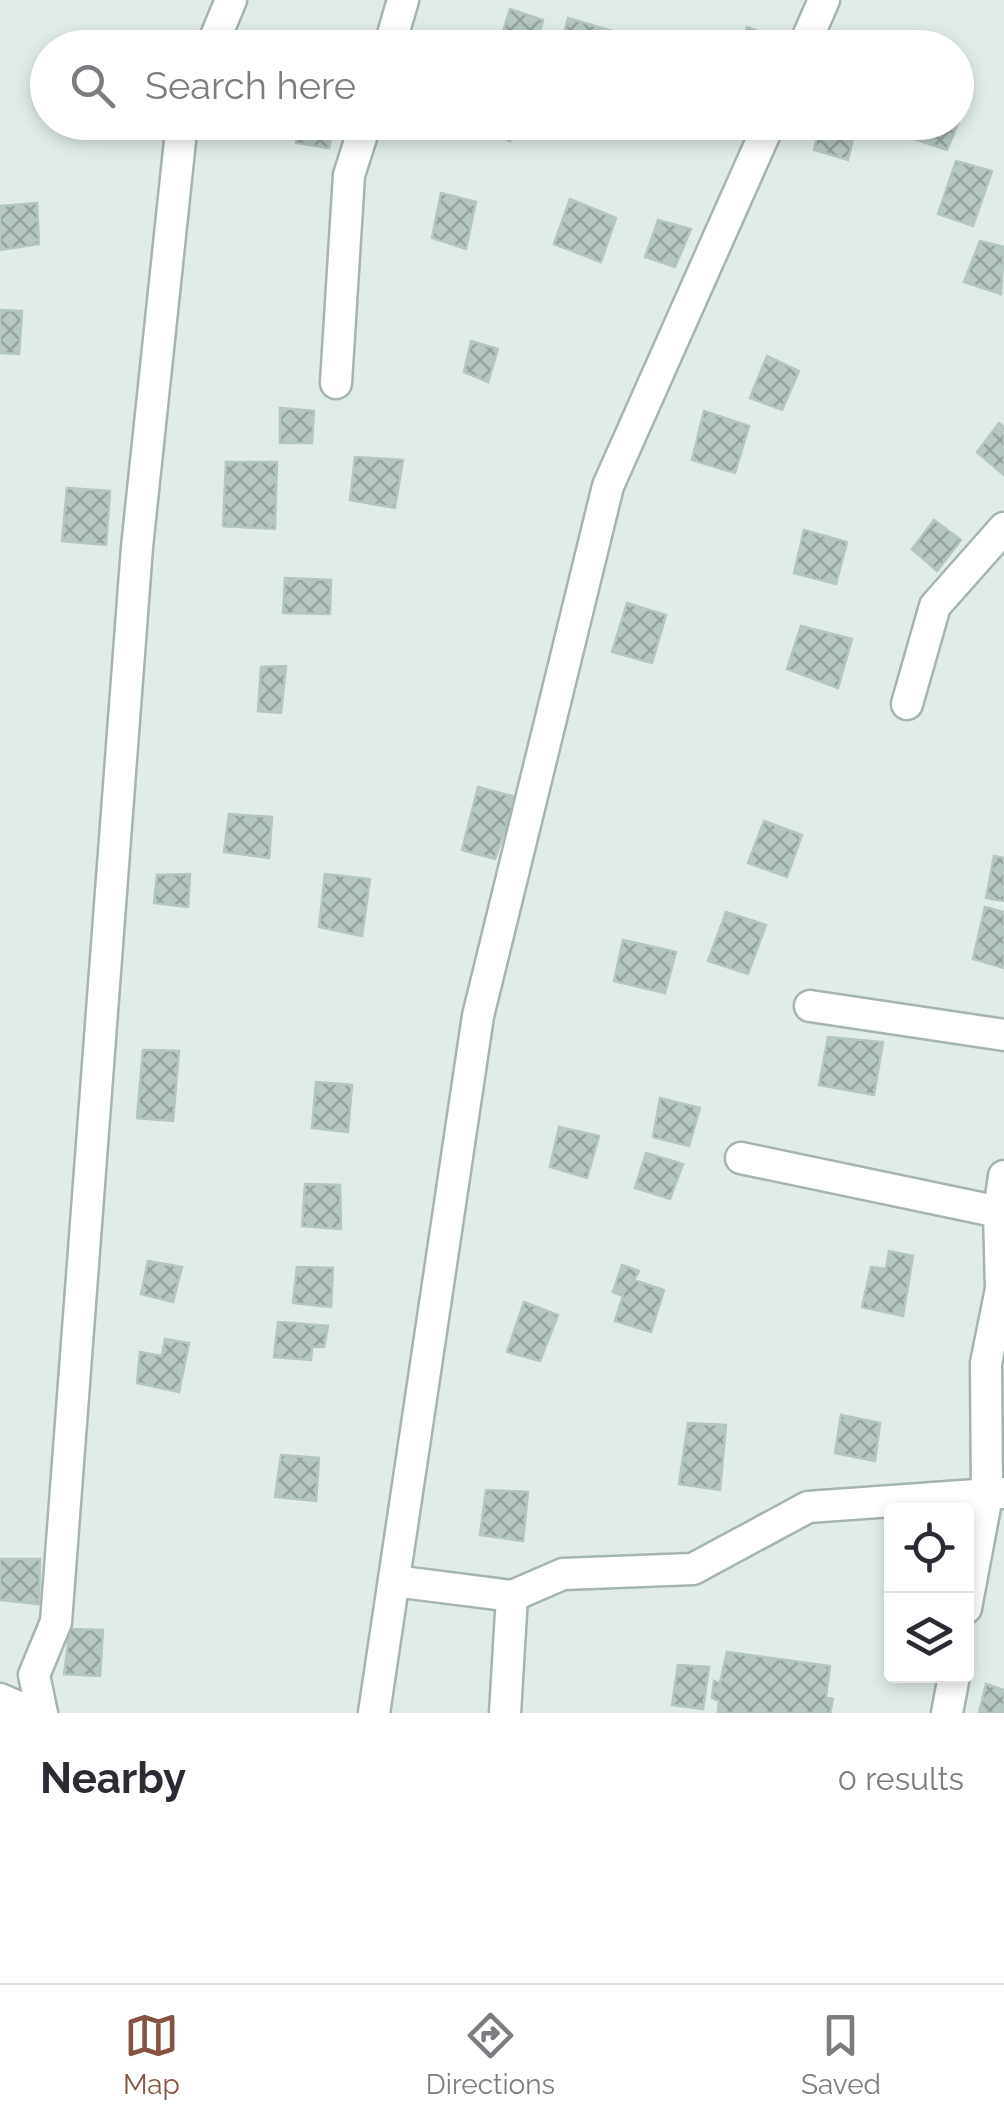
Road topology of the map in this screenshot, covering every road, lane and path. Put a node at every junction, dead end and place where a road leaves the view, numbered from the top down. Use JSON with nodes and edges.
{"nodes":[{"id":1,"x":230,"y":0,"type":"edge"},
{"id":2,"x":403,"y":0,"type":"edge"},
{"id":3,"x":824,"y":0,"type":"edge"},
{"id":4,"x":219,"y":30,"type":"edge"},
{"id":5,"x":394,"y":30,"type":"edge"},
{"id":6,"x":811,"y":30,"type":"edge"},
{"id":7,"x":180,"y":140,"type":"edge"},
{"id":8,"x":361,"y":140,"type":"edge"},
{"id":9,"x":762,"y":140,"type":"edge"},
{"id":10,"x":336,"y":383,"type":"dead end"},
{"id":11,"x":1004,"y":528,"type":"edge"},
{"id":12,"x":907,"y":704,"type":"dead end"},
{"id":13,"x":810,"y":1006,"type":"dead end"},
{"id":14,"x":1004,"y":1035,"type":"edge"},
{"id":15,"x":741,"y":1158,"type":"dead end"},
{"id":16,"x":1004,"y":1176,"type":"edge"},
{"id":17,"x":999,"y":1212,"type":"junction"},
{"id":18,"x":995,"y":1357,"type":"edge"},
{"id":19,"x":996,"y":1494,"type":"edge"},
{"id":20,"x":394,"y":1581,"type":"junction"},
{"id":21,"x":970,"y":1593,"type":"edge"},
{"id":22,"x":512,"y":1596,"type":"junction"},
{"id":23,"x":953,"y":1683,"type":"edge"},
{"id":24,"x":0,"y":1699,"type":"edge"},
{"id":25,"x":32,"y":1713,"type":"edge"},
{"id":26,"x":42,"y":1713,"type":"edge"},
{"id":27,"x":374,"y":1713,"type":"edge"},
{"id":28,"x":504,"y":1713,"type":"edge"},
{"id":29,"x":947,"y":1713,"type":"edge"}],
"edges":[{"from":1,"to":4,"type":"street"},
{"from":2,"to":5,"type":"street"},
{"from":3,"to":6,"type":"street"},
{"from":7,"to":26,"type":"street"},
{"from":8,"to":10,"type":"street"},
{"from":9,"to":20,"type":"street"},
{"from":11,"to":12,"type":"street"},
{"from":13,"to":14,"type":"street"},
{"from":15,"to":17,"type":"street"},
{"from":16,"to":17,"type":"street"},
{"from":17,"to":18,"type":"street"},
{"from":18,"to":19,"type":"street"},
{"from":19,"to":21,"type":"street"},
{"from":19,"to":22,"type":"street"},
{"from":20,"to":22,"type":"street"},
{"from":20,"to":27,"type":"street"},
{"from":22,"to":28,"type":"street"},
{"from":23,"to":29,"type":"street"},
{"from":24,"to":25,"type":"street"}]}
